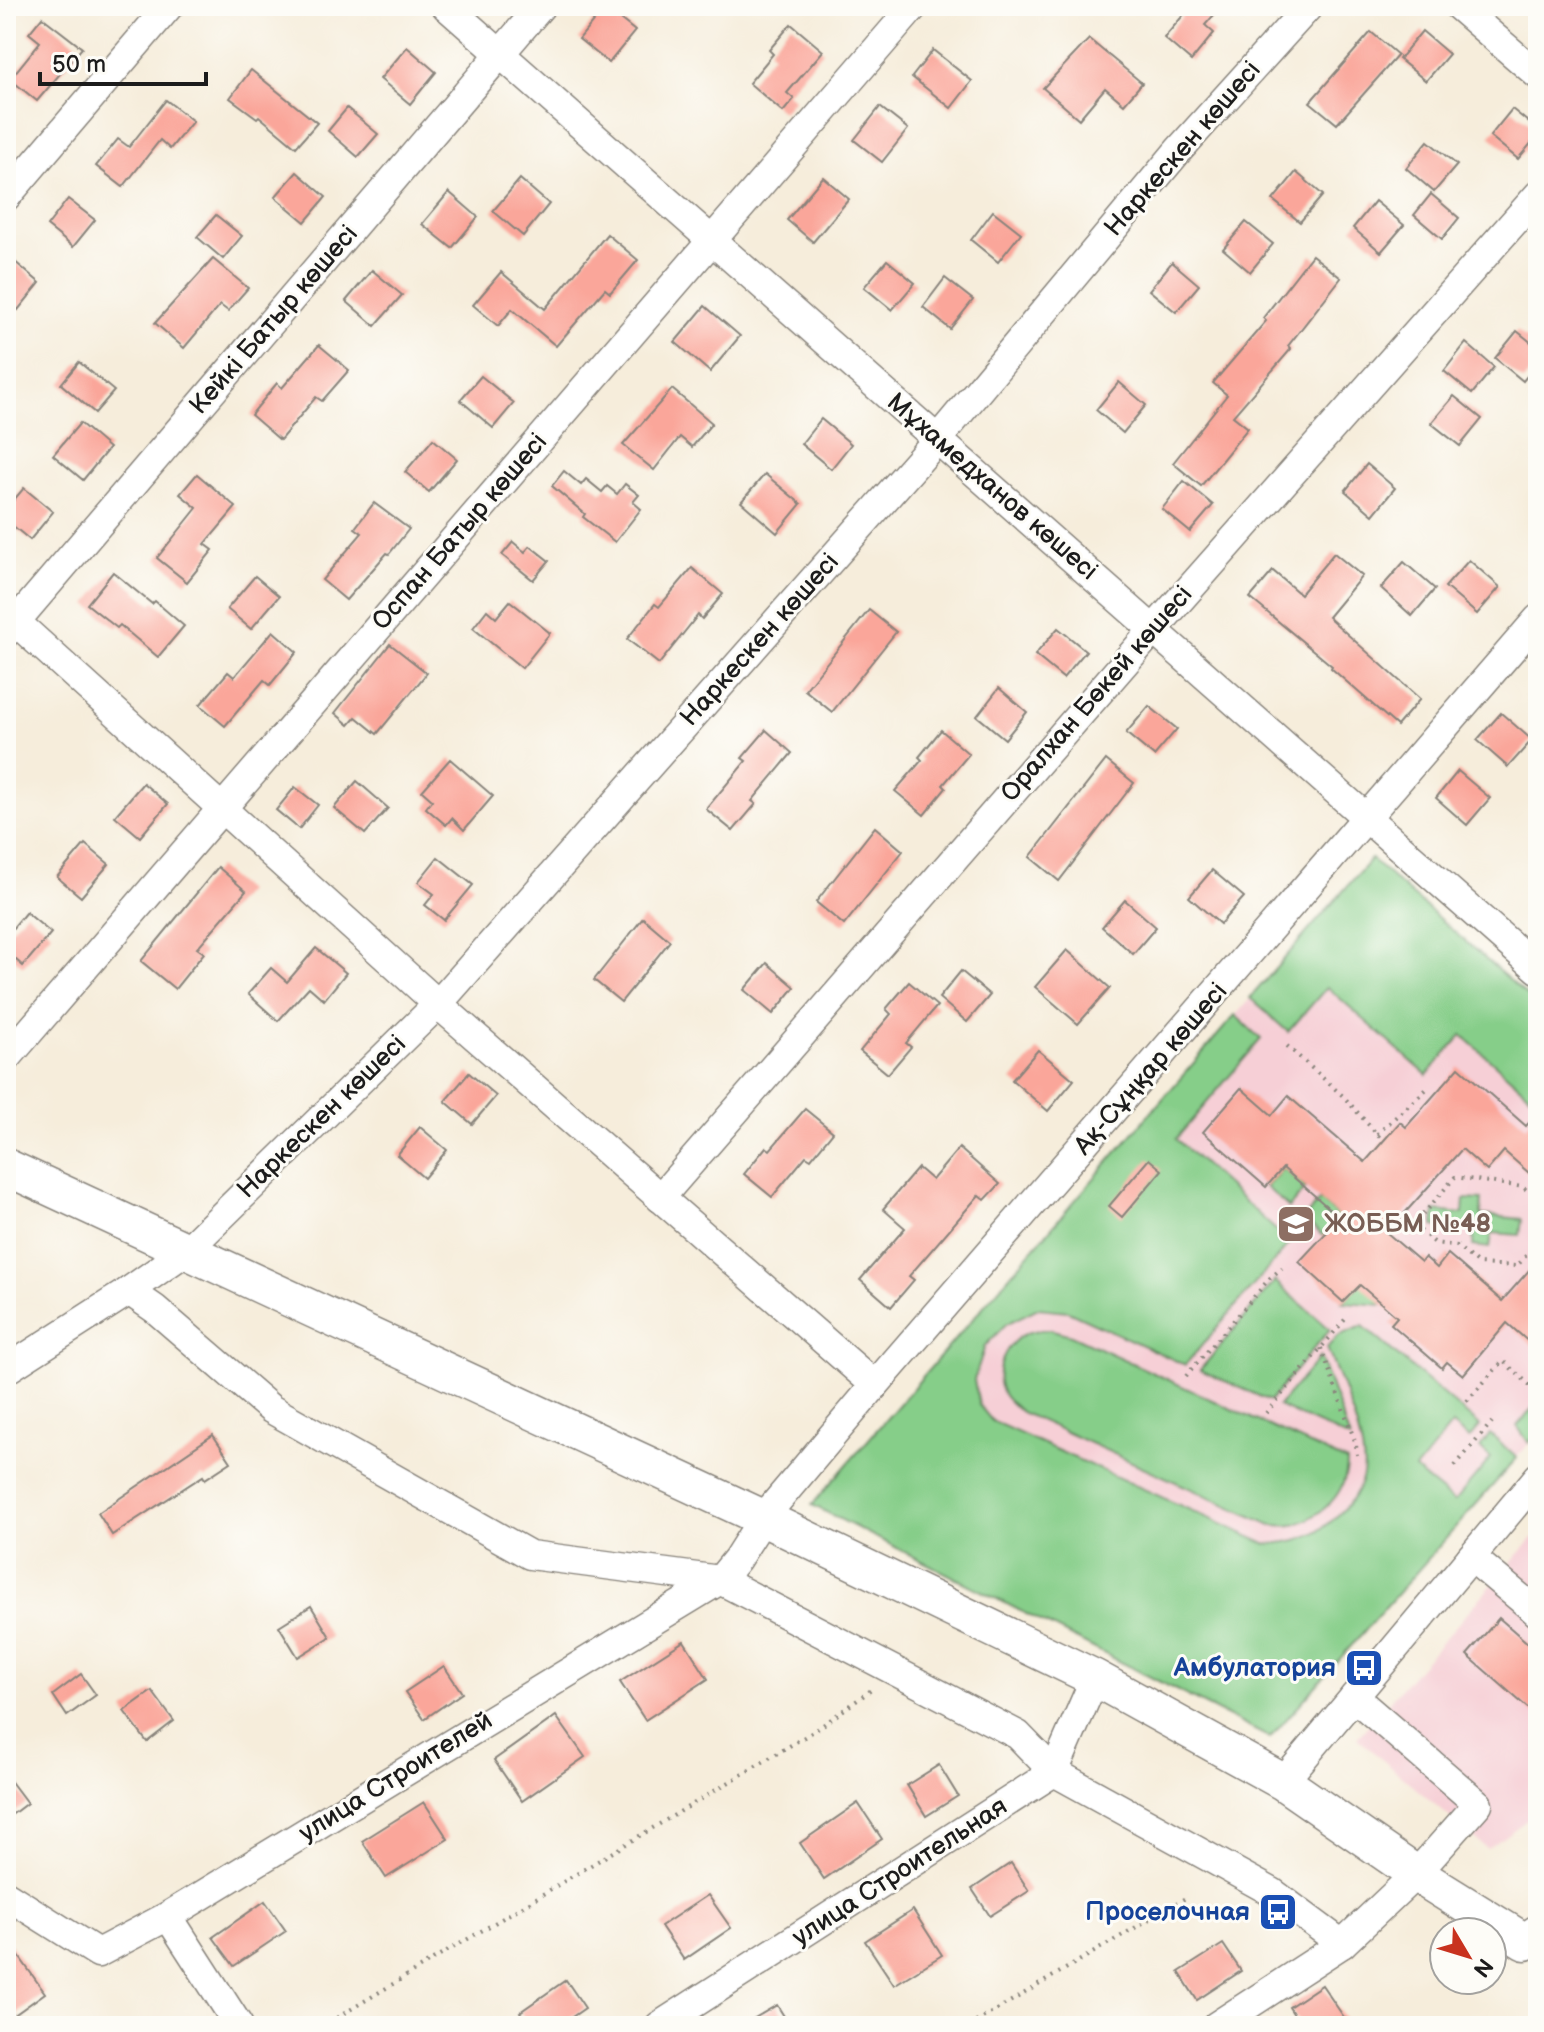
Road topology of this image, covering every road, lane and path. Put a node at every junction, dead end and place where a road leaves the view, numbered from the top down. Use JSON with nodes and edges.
{"nodes":[{"id":1,"x":169,"y":6,"type":"edge"},
{"id":2,"x":446,"y":6,"type":"edge"},
{"id":3,"x":541,"y":6,"type":"edge"},
{"id":4,"x":914,"y":6,"type":"edge"},
{"id":5,"x":1309,"y":6,"type":"edge"},
{"id":6,"x":1458,"y":6,"type":"edge"},
{"id":7,"x":501,"y":54,"type":"junction"},
{"id":8,"x":1538,"y":75,"type":"edge"},
{"id":9,"x":1538,"y":195,"type":"edge"},
{"id":10,"x":6,"y":197,"type":"edge"},
{"id":11,"x":711,"y":239,"type":"junction"},
{"id":12,"x":937,"y":440,"type":"junction"},
{"id":13,"x":1538,"y":619,"type":"edge"},
{"id":14,"x":9,"y":622,"type":"edge"},
{"id":15,"x":1154,"y":629,"type":"junction"},
{"id":16,"x":222,"y":809,"type":"junction"},
{"id":17,"x":1369,"y":817,"type":"junction"},
{"id":18,"x":1538,"y":969,"type":"edge"},
{"id":19,"x":438,"y":1004,"type":"junction"},
{"id":20,"x":1287,"y":1046,"type":"dead end"},
{"id":21,"x":6,"y":1059,"type":"edge"},
{"id":22,"x":1430,"y":1086,"type":"dead end"},
{"id":23,"x":1377,"y":1134,"type":"junction"},
{"id":24,"x":1383,"y":1141,"type":"dead end"},
{"id":25,"x":6,"y":1167,"type":"edge"},
{"id":26,"x":660,"y":1198,"type":"junction"},
{"id":27,"x":1538,"y":1200,"type":"edge"},
{"id":28,"x":1538,"y":1242,"type":"edge"},
{"id":29,"x":186,"y":1251,"type":"junction"},
{"id":30,"x":1282,"y":1268,"type":"dead end"},
{"id":31,"x":129,"y":1291,"type":"junction"},
{"id":32,"x":1348,"y":1316,"type":"dead end"},
{"id":33,"x":1321,"y":1348,"type":"junction"},
{"id":34,"x":6,"y":1370,"type":"edge"},
{"id":35,"x":1186,"y":1376,"type":"dead end"},
{"id":36,"x":875,"y":1385,"type":"junction"},
{"id":37,"x":1530,"y":1385,"type":"dead end"},
{"id":38,"x":1467,"y":1401,"type":"dead end"},
{"id":39,"x":1266,"y":1413,"type":"dead end"},
{"id":40,"x":1492,"y":1422,"type":"dead end"},
{"id":41,"x":1357,"y":1455,"type":"dead end"},
{"id":42,"x":1455,"y":1466,"type":"dead end"},
{"id":43,"x":1538,"y":1477,"type":"edge"},
{"id":44,"x":763,"y":1518,"type":"junction"},
{"id":45,"x":1471,"y":1557,"type":"junction"},
{"id":46,"x":720,"y":1580,"type":"junction"},
{"id":47,"x":1538,"y":1613,"type":"edge"},
{"id":48,"x":900,"y":1672,"type":"junction"},
{"id":49,"x":1095,"y":1678,"type":"junction"},
{"id":50,"x":1354,"y":1697,"type":"junction"},
{"id":51,"x":1054,"y":1772,"type":"junction"},
{"id":52,"x":1283,"y":1782,"type":"junction"},
{"id":53,"x":1416,"y":1874,"type":"junction"},
{"id":54,"x":6,"y":1895,"type":"edge"},
{"id":55,"x":1187,"y":1897,"type":"dead end"},
{"id":56,"x":168,"y":1916,"type":"junction"},
{"id":57,"x":1534,"y":1942,"type":"edge"},
{"id":58,"x":1342,"y":1944,"type":"junction"},
{"id":59,"x":239,"y":2026,"type":"edge"},
{"id":60,"x":323,"y":2026,"type":"edge"},
{"id":61,"x":659,"y":2026,"type":"edge"},
{"id":62,"x":969,"y":2026,"type":"edge"},
{"id":63,"x":1216,"y":2026,"type":"edge"}],
"edges":[{"from":1,"to":10,"type":"street"},
{"from":2,"to":7,"type":"street","name":"Мұхамедханов көшесі"},
{"from":3,"to":7,"type":"street","name":"Кейкі Батыр көшесі"},
{"from":4,"to":11,"type":"street","name":"Оспан Батыр көшесі"},
{"from":5,"to":12,"type":"street","name":"Наркескен көшесі"},
{"from":6,"to":8,"type":"street"},
{"from":7,"to":11,"type":"street","name":"Мұхамедханов көшесі"},
{"from":7,"to":14,"type":"street","name":"Кейкі Батыр көшесі"},
{"from":9,"to":15,"type":"street","name":"Оралхан Бөкей көшесі"},
{"from":11,"to":12,"type":"street","name":"Мұхамедханов көшесі"},
{"from":11,"to":16,"type":"street","name":"Оспан Батыр көшесі"},
{"from":12,"to":15,"type":"street","name":"Мұхамедханов көшесі"},
{"from":12,"to":19,"type":"street","name":"Наркескен көшесі"},
{"from":13,"to":17,"type":"street","name":"Ақ-Сұңқар көшесі"},
{"from":14,"to":16,"type":"street"},
{"from":15,"to":17,"type":"street","name":"Мұхамедханов көшесі"},
{"from":15,"to":26,"type":"street","name":"Оралхан Бөкей көшесі"},
{"from":16,"to":19,"type":"street"},
{"from":16,"to":21,"type":"street","name":"Оспан Батыр көшесі"},
{"from":17,"to":18,"type":"street","name":"Мұхамедханов көшесі"},
{"from":17,"to":36,"type":"street","name":"Ақ-Сұңқар көшесі"},
{"from":19,"to":26,"type":"street"},
{"from":19,"to":29,"type":"street","name":"Наркескен көшесі"},
{"from":20,"to":23,"type":"path"},
{"from":22,"to":23,"type":"path"},
{"from":23,"to":24,"type":"path"},
{"from":25,"to":29,"type":"main road"},
{"from":26,"to":36,"type":"street"},
{"from":27,"to":28,"type":"path"},
{"from":29,"to":31,"type":"street","name":"Наркескен көшесі"},
{"from":29,"to":44,"type":"main road"},
{"from":30,"to":35,"type":"path"},
{"from":31,"to":34,"type":"street","name":"Наркескен көшесі"},
{"from":31,"to":46,"type":"street"},
{"from":32,"to":33,"type":"path"},
{"from":33,"to":39,"type":"path"},
{"from":33,"to":41,"type":"path"},
{"from":36,"to":44,"type":"street","name":"Ақ-Сұңқар көшесі"},
{"from":37,"to":38,"type":"path"},
{"from":40,"to":42,"type":"path"},
{"from":43,"to":45,"type":"street"},
{"from":44,"to":46,"type":"street","name":"улица Строителей"},
{"from":44,"to":49,"type":"main road"},
{"from":45,"to":47,"type":"street"},
{"from":45,"to":50,"type":"street"},
{"from":46,"to":48,"type":"street"},
{"from":46,"to":56,"type":"street","name":"улица Строителей"},
{"from":48,"to":51,"type":"street"},
{"from":48,"to":60,"type":"path"},
{"from":49,"to":51,"type":"street"},
{"from":49,"to":52,"type":"main road"},
{"from":50,"to":52,"type":"street"},
{"from":50,"to":53,"type":"street"},
{"from":51,"to":58,"type":"street"},
{"from":51,"to":61,"type":"street","name":"улица Строительная"},
{"from":52,"to":53,"type":"main road"},
{"from":53,"to":57,"type":"main road"},
{"from":53,"to":58,"type":"street"},
{"from":54,"to":56,"type":"street","name":"улица Строителей"},
{"from":55,"to":62,"type":"path"},
{"from":56,"to":59,"type":"street"},
{"from":58,"to":63,"type":"street"}]}
